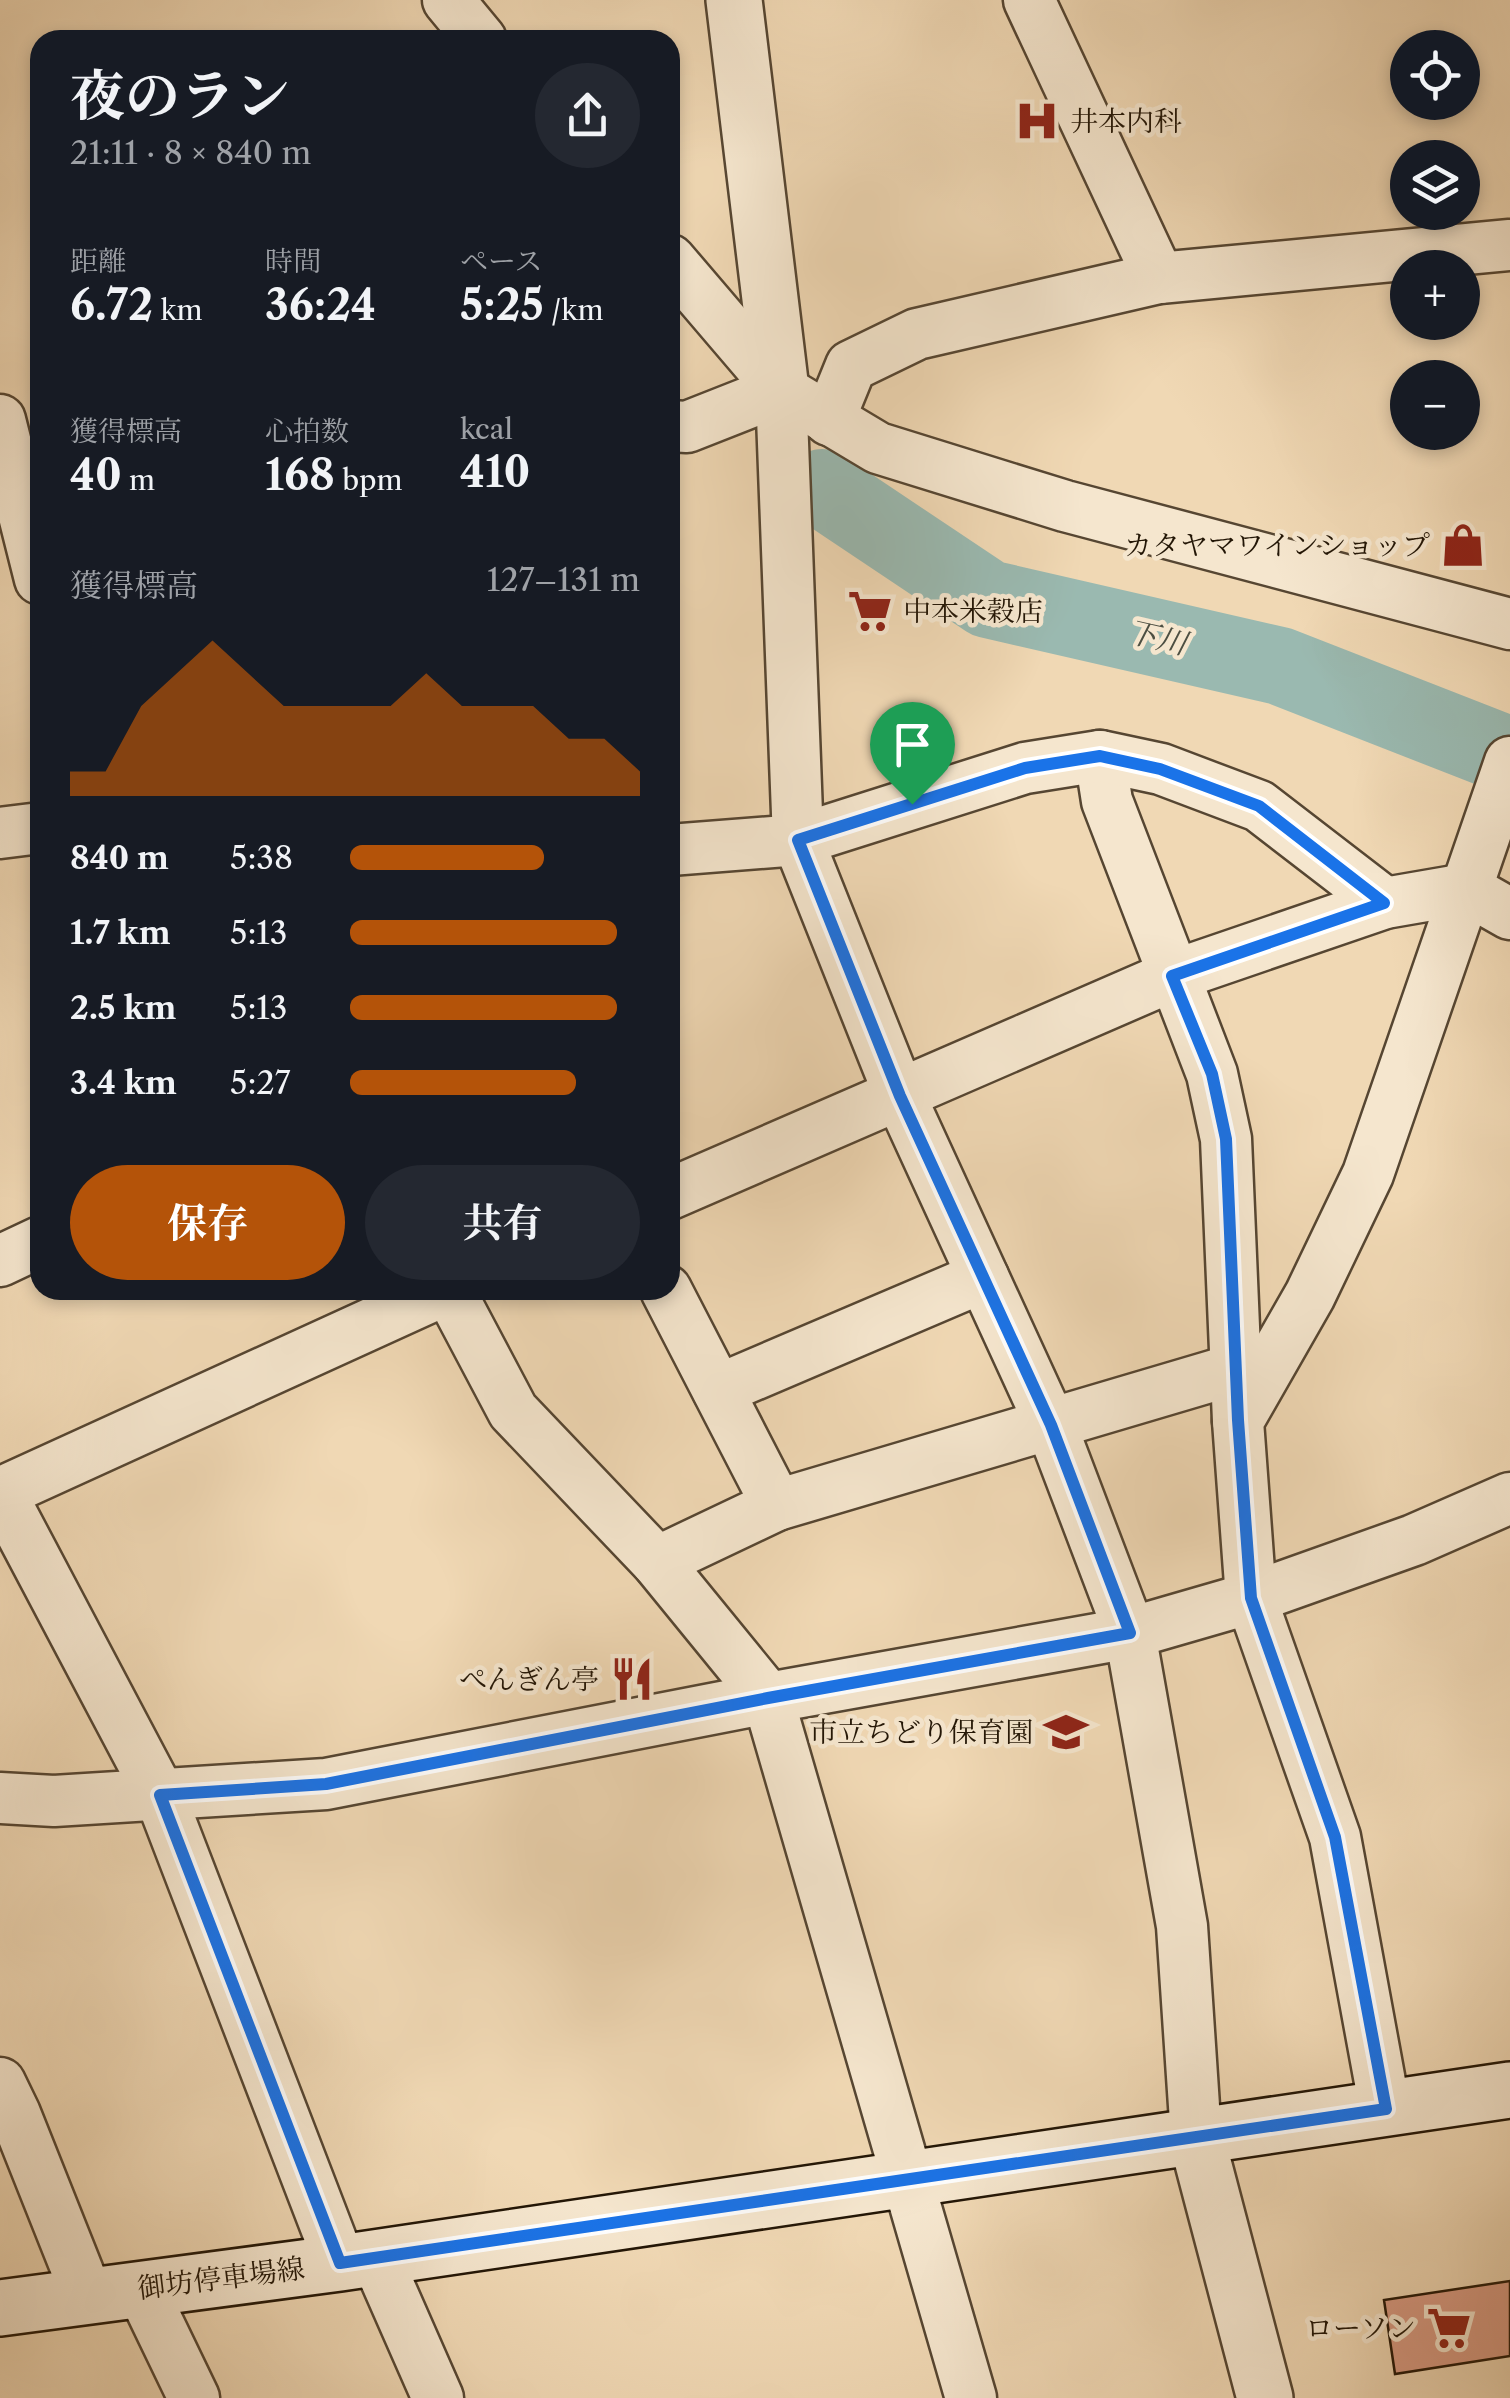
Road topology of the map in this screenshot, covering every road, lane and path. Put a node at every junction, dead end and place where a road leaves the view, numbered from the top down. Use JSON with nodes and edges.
{"nodes":[{"id":1,"x":448,"y":0,"type":"edge"},
{"id":2,"x":734,"y":0,"type":"edge"},
{"id":3,"x":1029,"y":0,"type":"edge"},
{"id":4,"x":473,"y":30,"type":"edge"},
{"id":5,"x":1510,"y":245,"type":"edge"},
{"id":6,"x":680,"y":272,"type":"edge"},
{"id":7,"x":1159,"y":278,"type":"junction"},
{"id":8,"x":781,"y":390,"type":"junction"},
{"id":9,"x":0,"y":420,"type":"edge"},
{"id":10,"x":829,"y":420,"type":"junction"},
{"id":11,"x":680,"y":427,"type":"edge"},
{"id":12,"x":28,"y":545,"type":"edge"},
{"id":13,"x":1510,"y":624,"type":"edge"},
{"id":14,"x":1100,"y":756,"type":"junction"},
{"id":15,"x":1510,"y":762,"type":"edge"},
{"id":16,"x":30,"y":830,"type":"edge"},
{"id":17,"x":0,"y":834,"type":"edge"},
{"id":18,"x":798,"y":840,"type":"junction"},
{"id":19,"x":680,"y":849,"type":"edge"},
{"id":20,"x":1466,"y":889,"type":"junction"},
{"id":21,"x":1384,"y":903,"type":"junction"},
{"id":22,"x":1510,"y":914,"type":"edge"},
{"id":23,"x":1172,"y":976,"type":"junction"},
{"id":24,"x":900,"y":1096,"type":"junction"},
{"id":25,"x":680,"y":1190,"type":"edge"},
{"id":26,"x":30,"y":1246,"type":"edge"},
{"id":27,"x":0,"y":1260,"type":"edge"},
{"id":28,"x":983,"y":1278,"type":"junction"},
{"id":29,"x":425,"y":1300,"type":"edge"},
{"id":30,"x":452,"y":1300,"type":"edge"},
{"id":31,"x":671,"y":1300,"type":"edge"},
{"id":32,"x":1236,"y":1369,"type":"junction"},
{"id":33,"x":718,"y":1390,"type":"junction"},
{"id":34,"x":1238,"y":1420,"type":"junction"},
{"id":35,"x":1051,"y":1425,"type":"junction"},
{"id":36,"x":0,"y":1493,"type":"edge"},
{"id":37,"x":1510,"y":1498,"type":"edge"},
{"id":38,"x":777,"y":1505,"type":"junction"},
{"id":39,"x":657,"y":1562,"type":"junction"},
{"id":40,"x":1251,"y":1598,"type":"junction"},
{"id":41,"x":1130,"y":1633,"type":"junction"},
{"id":42,"x":768,"y":1698,"type":"junction"},
{"id":43,"x":160,"y":1795,"type":"junction"},
{"id":44,"x":0,"y":1798,"type":"edge"},
{"id":45,"x":0,"y":2083,"type":"edge"},
{"id":46,"x":1510,"y":2090,"type":"edge"},
{"id":47,"x":1386,"y":2109,"type":"junction"},
{"id":48,"x":1196,"y":2136,"type":"junction"},
{"id":49,"x":909,"y":2180,"type":"junction"},
{"id":50,"x":358,"y":2260,"type":"junction"},
{"id":51,"x":141,"y":2288,"type":"junction"},
{"id":52,"x":87,"y":2295,"type":"junction"},
{"id":53,"x":0,"y":2308,"type":"edge"},
{"id":54,"x":194,"y":2398,"type":"edge"},
{"id":55,"x":438,"y":2398,"type":"edge"},
{"id":56,"x":971,"y":2398,"type":"edge"},
{"id":57,"x":1265,"y":2398,"type":"edge"}],
"edges":[{"from":1,"to":4,"type":"street"},
{"from":2,"to":8,"type":"main road"},
{"from":3,"to":7,"type":"street"},
{"from":5,"to":7,"type":"street"},
{"from":6,"to":8,"type":"street"},
{"from":7,"to":10,"type":"street"},
{"from":8,"to":10,"type":"street"},
{"from":8,"to":11,"type":"street"},
{"from":8,"to":18,"type":"street"},
{"from":9,"to":12,"type":"street"},
{"from":10,"to":13,"type":"street"},
{"from":14,"to":18,"type":"street"},
{"from":14,"to":21,"type":"street"},
{"from":14,"to":23,"type":"street"},
{"from":15,"to":20,"type":"street"},
{"from":16,"to":17,"type":"street"},
{"from":18,"to":19,"type":"street"},
{"from":18,"to":24,"type":"street"},
{"from":20,"to":21,"type":"street"},
{"from":20,"to":22,"type":"street"},
{"from":20,"to":34,"type":"street"},
{"from":21,"to":23,"type":"street"},
{"from":23,"to":24,"type":"street"},
{"from":23,"to":32,"type":"street"},
{"from":24,"to":25,"type":"street"},
{"from":24,"to":28,"type":"street"},
{"from":26,"to":27,"type":"street"},
{"from":28,"to":33,"type":"street"},
{"from":28,"to":35,"type":"street"},
{"from":29,"to":36,"type":"street"},
{"from":30,"to":39,"type":"street"},
{"from":31,"to":33,"type":"street"},
{"from":32,"to":34,"type":"street"},
{"from":32,"to":35,"type":"street"},
{"from":33,"to":38,"type":"street"},
{"from":34,"to":40,"type":"street"},
{"from":35,"to":38,"type":"street"},
{"from":35,"to":41,"type":"street"},
{"from":36,"to":43,"type":"street"},
{"from":37,"to":40,"type":"street"},
{"from":38,"to":39,"type":"street"},
{"from":39,"to":42,"type":"street"},
{"from":40,"to":41,"type":"street"},
{"from":40,"to":47,"type":"street"},
{"from":41,"to":42,"type":"street"},
{"from":41,"to":48,"type":"street"},
{"from":42,"to":43,"type":"street"},
{"from":42,"to":49,"type":"street"},
{"from":43,"to":44,"type":"street"},
{"from":43,"to":50,"type":"street"},
{"from":45,"to":52,"type":"street"},
{"from":46,"to":47,"type":"main road","name":"御坊停車場線"},
{"from":47,"to":48,"type":"main road","name":"御坊停車場線"},
{"from":48,"to":49,"type":"main road","name":"御坊停車場線"},
{"from":48,"to":57,"type":"main road"},
{"from":49,"to":50,"type":"main road","name":"御坊停車場線"},
{"from":49,"to":56,"type":"street"},
{"from":50,"to":51,"type":"main road","name":"御坊停車場線"},
{"from":50,"to":55,"type":"street"},
{"from":51,"to":52,"type":"main road","name":"御坊停車場線"},
{"from":51,"to":54,"type":"street"},
{"from":52,"to":53,"type":"main road","name":"御坊停車場線"}]}
